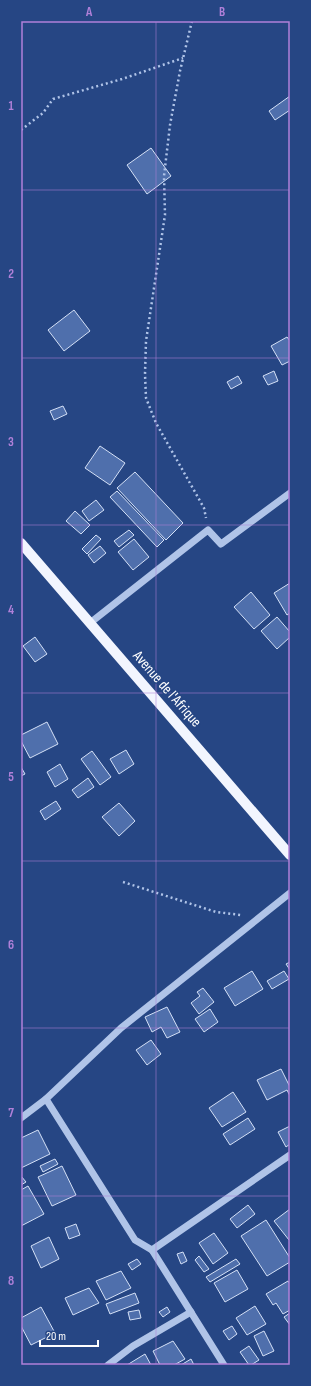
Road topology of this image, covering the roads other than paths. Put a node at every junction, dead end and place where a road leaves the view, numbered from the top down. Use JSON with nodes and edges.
{"nodes":[{"id":1,"x":290,"y":492,"type":"edge"},
{"id":2,"x":21,"y":543,"type":"edge"},
{"id":3,"x":90,"y":623,"type":"junction"},
{"id":4,"x":290,"y":855,"type":"edge"},
{"id":5,"x":290,"y":893,"type":"edge"},
{"id":6,"x":46,"y":1099,"type":"junction"},
{"id":7,"x":21,"y":1118,"type":"edge"},
{"id":8,"x":290,"y":1155,"type":"edge"},
{"id":9,"x":152,"y":1250,"type":"junction"},
{"id":10,"x":190,"y":1312,"type":"junction"},
{"id":11,"x":108,"y":1365,"type":"edge"},
{"id":12,"x":224,"y":1365,"type":"edge"}],
"edges":[{"from":1,"to":3,"type":"street"},
{"from":2,"to":3,"type":"main road","name":"Avenue de l'Afrique"},
{"from":3,"to":4,"type":"main road","name":"Avenue de l'Afrique"},
{"from":5,"to":6,"type":"street"},
{"from":6,"to":7,"type":"street"},
{"from":6,"to":9,"type":"street"},
{"from":8,"to":9,"type":"street"},
{"from":9,"to":10,"type":"street"},
{"from":10,"to":11,"type":"street"},
{"from":10,"to":12,"type":"street"}]}
